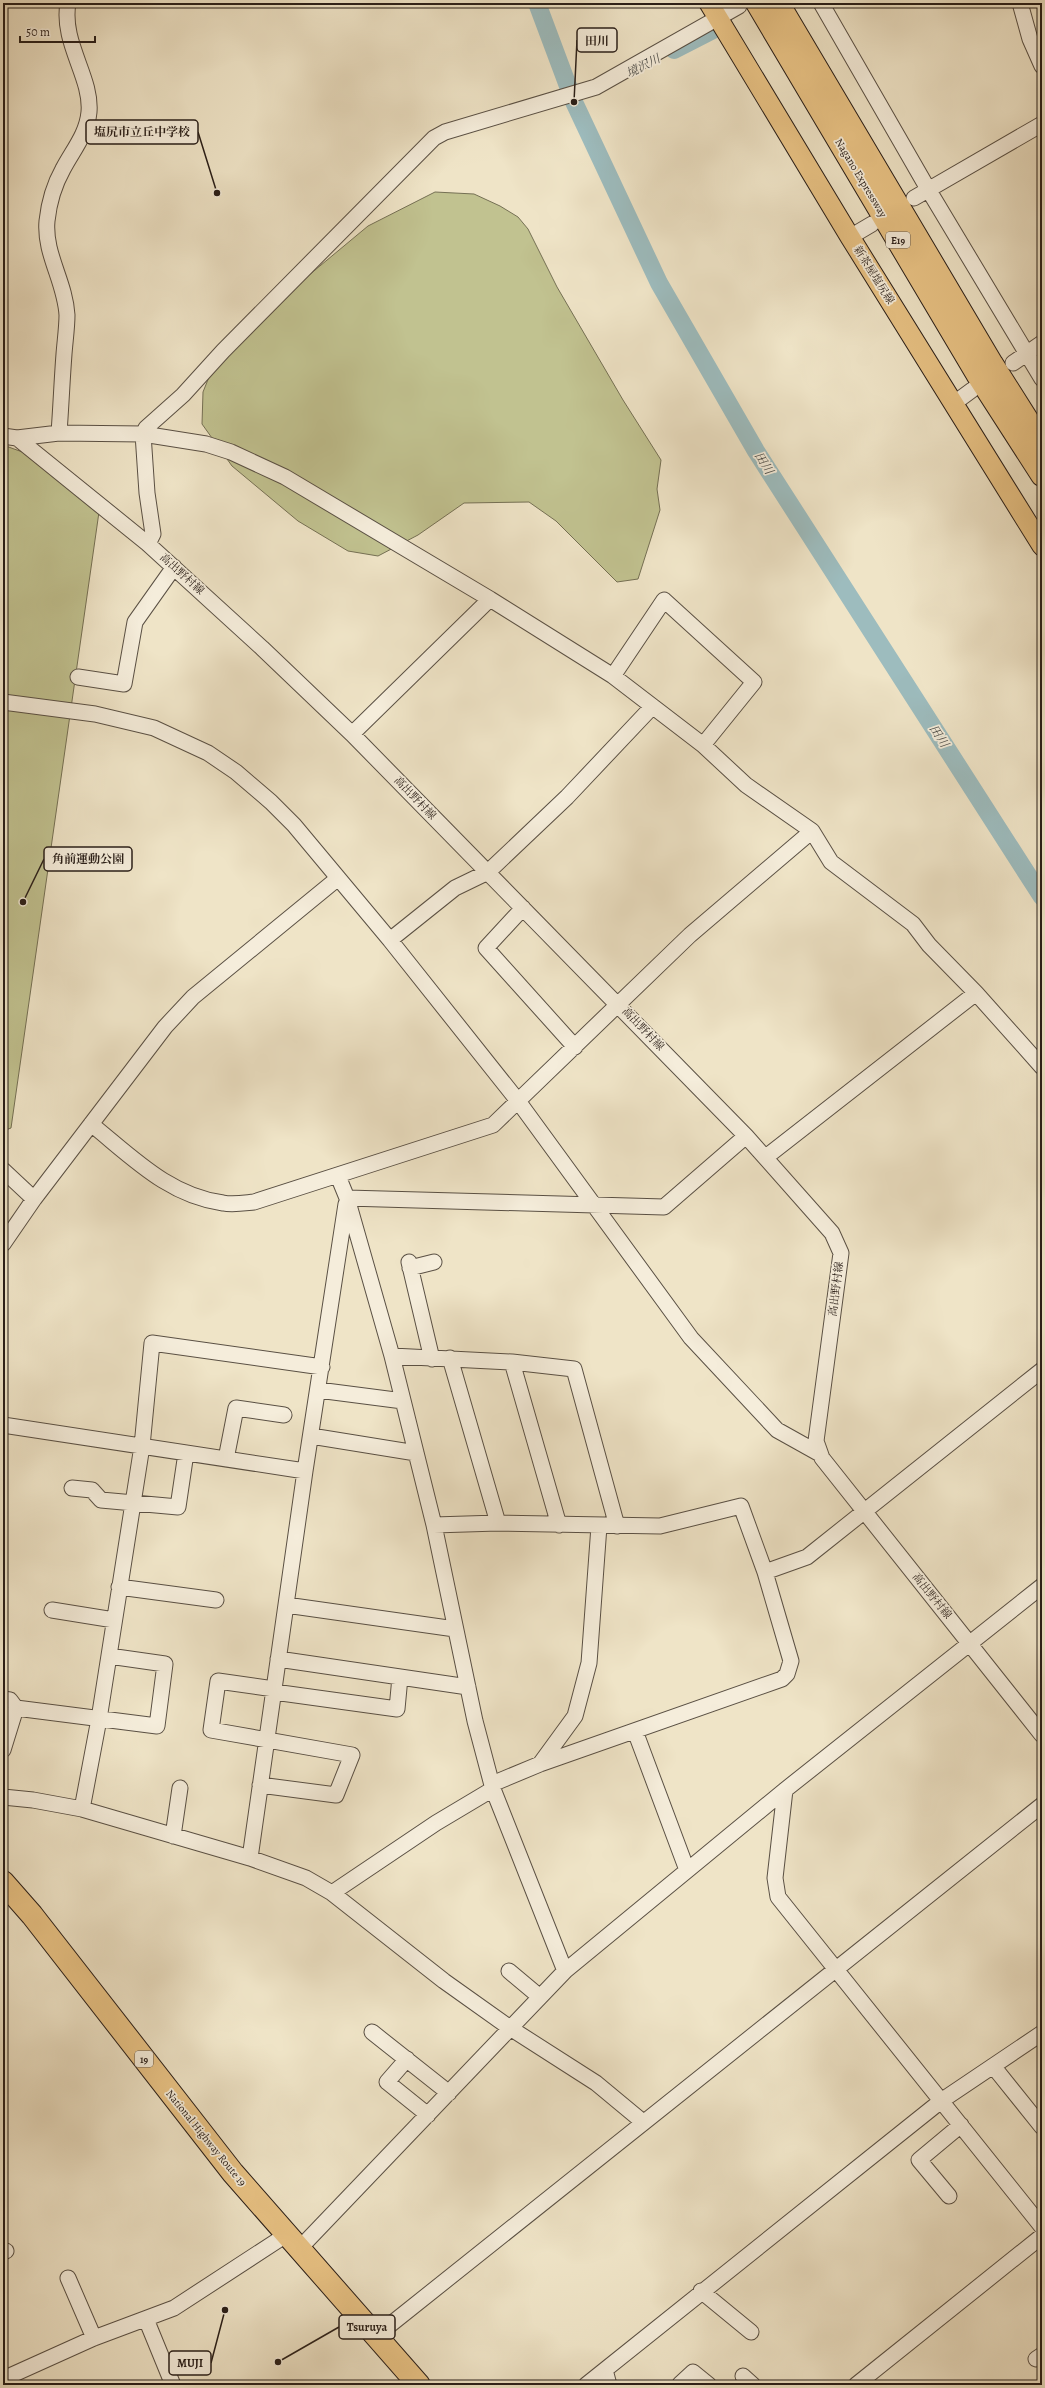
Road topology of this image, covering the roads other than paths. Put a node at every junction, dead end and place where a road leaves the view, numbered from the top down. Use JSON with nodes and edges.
{"nodes":[{"id":1,"x":68,"y":3,"type":"edge"},
{"id":2,"x":778,"y":3,"type":"edge"},
{"id":3,"x":821,"y":3,"type":"edge"},
{"id":4,"x":1020,"y":3,"type":"edge"},
{"id":5,"x":748,"y":5,"type":"edge"},
{"id":6,"x":714,"y":11,"type":"edge"},
{"id":7,"x":1042,"y":66,"type":"edge"},
{"id":8,"x":1042,"y":124,"type":"edge"},
{"id":9,"x":928,"y":189,"type":"junction"},
{"id":10,"x":914,"y":198,"type":"dead end"},
{"id":11,"x":872,"y":224,"type":"dead end"},
{"id":12,"x":850,"y":237,"type":"junction"},
{"id":13,"x":1042,"y":343,"type":"edge"},
{"id":14,"x":1026,"y":352,"type":"junction"},
{"id":15,"x":1013,"y":363,"type":"dead end"},
{"id":16,"x":1042,"y":379,"type":"edge"},
{"id":17,"x":972,"y":390,"type":"dead end"},
{"id":18,"x":953,"y":404,"type":"junction"},
{"id":19,"x":59,"y":433,"type":"junction"},
{"id":20,"x":142,"y":434,"type":"junction"},
{"id":21,"x":10,"y":437,"type":"edge"},
{"id":22,"x":1042,"y":443,"type":"edge"},
{"id":23,"x":1042,"y":475,"type":"edge"},
{"id":24,"x":148,"y":544,"type":"junction"},
{"id":25,"x":1042,"y":546,"type":"edge"},
{"id":26,"x":174,"y":567,"type":"junction"},
{"id":27,"x":490,"y":599,"type":"junction"},
{"id":28,"x":613,"y":676,"type":"junction"},
{"id":29,"x":78,"y":677,"type":"dead end"},
{"id":30,"x":3,"y":702,"type":"edge"},
{"id":31,"x":652,"y":707,"type":"junction"},
{"id":32,"x":352,"y":734,"type":"junction"},
{"id":33,"x":703,"y":745,"type":"junction"},
{"id":34,"x":812,"y":831,"type":"junction"},
{"id":35,"x":488,"y":872,"type":"junction"},
{"id":36,"x":337,"y":879,"type":"junction"},
{"id":37,"x":523,"y":908,"type":"junction"},
{"id":38,"x":390,"y":940,"type":"junction"},
{"id":39,"x":976,"y":993,"type":"junction"},
{"id":40,"x":619,"y":1004,"type":"junction"},
{"id":41,"x":575,"y":1046,"type":"junction"},
{"id":42,"x":1042,"y":1052,"type":"edge"},
{"id":43,"x":1042,"y":1067,"type":"edge"},
{"id":44,"x":518,"y":1101,"type":"junction"},
{"id":45,"x":91,"y":1124,"type":"junction"},
{"id":46,"x":746,"y":1136,"type":"junction"},
{"id":47,"x":766,"y":1157,"type":"junction"},
{"id":48,"x":3,"y":1170,"type":"edge"},
{"id":49,"x":338,"y":1176,"type":"junction"},
{"id":50,"x":347,"y":1198,"type":"junction"},
{"id":51,"x":34,"y":1199,"type":"junction"},
{"id":52,"x":594,"y":1205,"type":"junction"},
{"id":53,"x":3,"y":1244,"type":"edge"},
{"id":54,"x":434,"y":1262,"type":"dead end"},
{"id":55,"x":392,"y":1356,"type":"junction"},
{"id":56,"x":432,"y":1358,"type":"junction"},
{"id":57,"x":450,"y":1358,"type":"junction"},
{"id":58,"x":512,"y":1362,"type":"junction"},
{"id":59,"x":322,"y":1367,"type":"junction"},
{"id":60,"x":1042,"y":1370,"type":"edge"},
{"id":61,"x":318,"y":1390,"type":"junction"},
{"id":62,"x":403,"y":1401,"type":"junction"},
{"id":63,"x":284,"y":1415,"type":"dead end"},
{"id":64,"x":3,"y":1426,"type":"edge"},
{"id":65,"x":311,"y":1436,"type":"junction"},
{"id":66,"x":142,"y":1446,"type":"junction"},
{"id":67,"x":186,"y":1453,"type":"junction"},
{"id":68,"x":416,"y":1453,"type":"junction"},
{"id":69,"x":820,"y":1454,"type":"junction"},
{"id":70,"x":226,"y":1459,"type":"junction"},
{"id":71,"x":305,"y":1471,"type":"junction"},
{"id":72,"x":72,"y":1488,"type":"dead end"},
{"id":73,"x":132,"y":1503,"type":"junction"},
{"id":74,"x":865,"y":1512,"type":"junction"},
{"id":75,"x":498,"y":1523,"type":"junction"},
{"id":76,"x":434,"y":1524,"type":"junction"},
{"id":77,"x":559,"y":1525,"type":"junction"},
{"id":78,"x":599,"y":1526,"type":"junction"},
{"id":79,"x":617,"y":1526,"type":"junction"},
{"id":80,"x":765,"y":1572,"type":"junction"},
{"id":81,"x":1042,"y":1586,"type":"edge"},
{"id":82,"x":119,"y":1587,"type":"junction"},
{"id":83,"x":216,"y":1600,"type":"dead end"},
{"id":84,"x":286,"y":1605,"type":"junction"},
{"id":85,"x":52,"y":1610,"type":"dead end"},
{"id":86,"x":114,"y":1620,"type":"junction"},
{"id":87,"x":456,"y":1629,"type":"junction"},
{"id":88,"x":970,"y":1644,"type":"junction"},
{"id":89,"x":109,"y":1656,"type":"junction"},
{"id":90,"x":278,"y":1659,"type":"junction"},
{"id":91,"x":400,"y":1677,"type":"junction"},
{"id":92,"x":468,"y":1687,"type":"junction"},
{"id":93,"x":274,"y":1690,"type":"junction"},
{"id":94,"x":3,"y":1699,"type":"edge"},
{"id":95,"x":16,"y":1708,"type":"junction"},
{"id":96,"x":99,"y":1719,"type":"junction"},
{"id":97,"x":635,"y":1731,"type":"junction"},
{"id":98,"x":1042,"y":1735,"type":"edge"},
{"id":99,"x":267,"y":1740,"type":"junction"},
{"id":100,"x":3,"y":1750,"type":"edge"},
{"id":101,"x":540,"y":1764,"type":"junction"},
{"id":102,"x":260,"y":1785,"type":"junction"},
{"id":103,"x":493,"y":1787,"type":"junction"},
{"id":104,"x":180,"y":1788,"type":"dead end"},
{"id":105,"x":785,"y":1790,"type":"junction"},
{"id":106,"x":3,"y":1797,"type":"edge"},
{"id":107,"x":1042,"y":1805,"type":"edge"},
{"id":108,"x":82,"y":1809,"type":"junction"},
{"id":109,"x":173,"y":1836,"type":"junction"},
{"id":110,"x":250,"y":1858,"type":"junction"},
{"id":111,"x":687,"y":1870,"type":"junction"},
{"id":112,"x":3,"y":1882,"type":"edge"},
{"id":113,"x":332,"y":1893,"type":"junction"},
{"id":114,"x":836,"y":1969,"type":"junction"},
{"id":115,"x":509,"y":1970,"type":"dead end"},
{"id":116,"x":565,"y":1971,"type":"junction"},
{"id":117,"x":540,"y":1997,"type":"junction"},
{"id":118,"x":510,"y":2028,"type":"junction"},
{"id":119,"x":372,"y":2032,"type":"dead end"},
{"id":120,"x":1042,"y":2033,"type":"edge"},
{"id":121,"x":407,"y":2059,"type":"junction"},
{"id":122,"x":993,"y":2066,"type":"junction"},
{"id":123,"x":449,"y":2093,"type":"junction"},
{"id":124,"x":941,"y":2100,"type":"junction"},
{"id":125,"x":428,"y":2115,"type":"junction"},
{"id":126,"x":643,"y":2122,"type":"junction"},
{"id":127,"x":961,"y":2126,"type":"junction"},
{"id":128,"x":1042,"y":2127,"type":"edge"},
{"id":129,"x":949,"y":2196,"type":"dead end"},
{"id":130,"x":1042,"y":2227,"type":"edge"},
{"id":131,"x":1042,"y":2236,"type":"edge"},
{"id":132,"x":292,"y":2242,"type":"junction"},
{"id":133,"x":68,"y":2278,"type":"dead end"},
{"id":134,"x":701,"y":2291,"type":"junction"},
{"id":135,"x":146,"y":2319,"type":"junction"},
{"id":136,"x":750,"y":2332,"type":"dead end"},
{"id":137,"x":376,"y":2336,"type":"junction"},
{"id":138,"x":94,"y":2338,"type":"junction"},
{"id":139,"x":605,"y":2370,"type":"junction"},
{"id":140,"x":3,"y":2379,"type":"edge"},
{"id":141,"x":859,"y":2384,"type":"edge"},
{"id":142,"x":173,"y":2385,"type":"edge"},
{"id":143,"x":419,"y":2385,"type":"edge"},
{"id":144,"x":586,"y":2385,"type":"edge"},
{"id":145,"x":609,"y":2385,"type":"edge"},
{"id":146,"x":682,"y":2385,"type":"edge"},
{"id":147,"x":710,"y":2385,"type":"edge"}],
"edges":[{"from":1,"to":19,"type":"street"},
{"from":2,"to":22,"type":"highway","name":"Nagano Expressway","number":"E19"},
{"from":3,"to":9,"type":"street"},
{"from":4,"to":7,"type":"street"},
{"from":5,"to":6,"type":"street"},
{"from":5,"to":23,"type":"highway","name":"Nagano Expressway","number":"E19"},
{"from":6,"to":12,"type":"main road","name":"新茶屋塩尻線"},
{"from":6,"to":20,"type":"street"},
{"from":8,"to":9,"type":"street"},
{"from":9,"to":10,"type":"street"},
{"from":9,"to":14,"type":"street"},
{"from":11,"to":12,"type":"street"},
{"from":12,"to":18,"type":"main road","name":"新茶屋塩尻線"},
{"from":13,"to":14,"type":"street"},
{"from":14,"to":15,"type":"street"},
{"from":14,"to":16,"type":"street"},
{"from":17,"to":18,"type":"street"},
{"from":18,"to":25,"type":"main road","name":"新茶屋塩尻線"},
{"from":19,"to":20,"type":"street"},
{"from":19,"to":21,"type":"street"},
{"from":20,"to":24,"type":"street"},
{"from":20,"to":27,"type":"street"},
{"from":21,"to":24,"type":"street","name":"高出野村線"},
{"from":24,"to":26,"type":"street","name":"高出野村線"},
{"from":26,"to":29,"type":"street"},
{"from":26,"to":32,"type":"street","name":"高出野村線"},
{"from":27,"to":28,"type":"street"},
{"from":27,"to":32,"type":"street"},
{"from":28,"to":31,"type":"street"},
{"from":28,"to":33,"type":"street"},
{"from":30,"to":36,"type":"street"},
{"from":31,"to":33,"type":"street"},
{"from":31,"to":35,"type":"street"},
{"from":32,"to":35,"type":"street","name":"高出野村線"},
{"from":33,"to":34,"type":"street"},
{"from":34,"to":39,"type":"street"},
{"from":34,"to":40,"type":"street"},
{"from":35,"to":37,"type":"street","name":"高出野村線"},
{"from":35,"to":38,"type":"street"},
{"from":36,"to":38,"type":"street"},
{"from":36,"to":45,"type":"street"},
{"from":37,"to":40,"type":"street","name":"高出野村線"},
{"from":37,"to":41,"type":"street"},
{"from":38,"to":44,"type":"street"},
{"from":39,"to":42,"type":"street"},
{"from":39,"to":43,"type":"street"},
{"from":39,"to":47,"type":"street"},
{"from":40,"to":41,"type":"street"},
{"from":40,"to":46,"type":"street","name":"高出野村線"},
{"from":41,"to":44,"type":"street"},
{"from":44,"to":49,"type":"street"},
{"from":44,"to":52,"type":"street"},
{"from":45,"to":49,"type":"street"},
{"from":45,"to":51,"type":"street"},
{"from":46,"to":47,"type":"street","name":"高出野村線"},
{"from":46,"to":52,"type":"street"},
{"from":47,"to":69,"type":"street","name":"高出野村線"},
{"from":48,"to":51,"type":"street"},
{"from":49,"to":50,"type":"street"},
{"from":50,"to":52,"type":"street"},
{"from":50,"to":55,"type":"street"},
{"from":50,"to":59,"type":"street"},
{"from":51,"to":53,"type":"street"},
{"from":52,"to":69,"type":"street"},
{"from":54,"to":56,"type":"street"},
{"from":55,"to":56,"type":"street"},
{"from":55,"to":62,"type":"street"},
{"from":56,"to":57,"type":"street"},
{"from":57,"to":58,"type":"street"},
{"from":57,"to":75,"type":"street"},
{"from":58,"to":77,"type":"street"},
{"from":58,"to":79,"type":"street"},
{"from":59,"to":61,"type":"street"},
{"from":59,"to":66,"type":"street"},
{"from":60,"to":74,"type":"street"},
{"from":61,"to":62,"type":"street"},
{"from":61,"to":65,"type":"street"},
{"from":62,"to":68,"type":"street"},
{"from":63,"to":70,"type":"street"},
{"from":64,"to":66,"type":"street"},
{"from":65,"to":68,"type":"street"},
{"from":65,"to":71,"type":"street"},
{"from":66,"to":67,"type":"street"},
{"from":66,"to":73,"type":"street"},
{"from":67,"to":70,"type":"street"},
{"from":67,"to":73,"type":"street"},
{"from":68,"to":76,"type":"street"},
{"from":69,"to":74,"type":"street","name":"高出野村線"},
{"from":70,"to":71,"type":"street"},
{"from":71,"to":84,"type":"street"},
{"from":72,"to":73,"type":"street"},
{"from":73,"to":82,"type":"street"},
{"from":74,"to":80,"type":"street"},
{"from":74,"to":88,"type":"street","name":"高出野村線"},
{"from":75,"to":76,"type":"street"},
{"from":75,"to":77,"type":"street"},
{"from":76,"to":87,"type":"street"},
{"from":77,"to":78,"type":"street"},
{"from":78,"to":79,"type":"street"},
{"from":78,"to":101,"type":"street"},
{"from":79,"to":80,"type":"street"},
{"from":80,"to":97,"type":"street"},
{"from":81,"to":88,"type":"street"},
{"from":82,"to":83,"type":"street"},
{"from":82,"to":86,"type":"street"},
{"from":84,"to":87,"type":"street"},
{"from":84,"to":90,"type":"street"},
{"from":85,"to":86,"type":"street"},
{"from":86,"to":89,"type":"street"},
{"from":87,"to":92,"type":"street"},
{"from":88,"to":98,"type":"street","name":"高出野村線"},
{"from":88,"to":105,"type":"street"},
{"from":89,"to":96,"type":"street"},
{"from":89,"to":96,"type":"street"},
{"from":90,"to":91,"type":"street"},
{"from":90,"to":93,"type":"street"},
{"from":91,"to":92,"type":"street"},
{"from":91,"to":93,"type":"street"},
{"from":92,"to":103,"type":"street"},
{"from":93,"to":99,"type":"street"},
{"from":93,"to":99,"type":"street"},
{"from":94,"to":95,"type":"street"},
{"from":95,"to":96,"type":"street"},
{"from":95,"to":100,"type":"street"},
{"from":96,"to":108,"type":"street"},
{"from":97,"to":101,"type":"street"},
{"from":97,"to":111,"type":"street"},
{"from":99,"to":102,"type":"street"},
{"from":99,"to":102,"type":"street"},
{"from":101,"to":103,"type":"street"},
{"from":102,"to":110,"type":"street"},
{"from":103,"to":113,"type":"street"},
{"from":103,"to":116,"type":"street"},
{"from":104,"to":109,"type":"street"},
{"from":105,"to":111,"type":"street"},
{"from":105,"to":114,"type":"street"},
{"from":106,"to":108,"type":"street"},
{"from":107,"to":114,"type":"street"},
{"from":108,"to":109,"type":"street"},
{"from":109,"to":110,"type":"street"},
{"from":110,"to":113,"type":"street"},
{"from":111,"to":116,"type":"street"},
{"from":112,"to":132,"type":"highway","name":"National Highway Route 19","number":"19"},
{"from":113,"to":118,"type":"street"},
{"from":114,"to":124,"type":"street"},
{"from":114,"to":126,"type":"street"},
{"from":115,"to":117,"type":"street"},
{"from":116,"to":117,"type":"street"},
{"from":117,"to":118,"type":"street"},
{"from":118,"to":123,"type":"street"},
{"from":118,"to":126,"type":"street"},
{"from":119,"to":121,"type":"street"},
{"from":120,"to":122,"type":"street"},
{"from":121,"to":123,"type":"street"},
{"from":121,"to":125,"type":"street"},
{"from":122,"to":124,"type":"street"},
{"from":122,"to":128,"type":"street"},
{"from":123,"to":125,"type":"street"},
{"from":124,"to":127,"type":"street"},
{"from":124,"to":134,"type":"street"},
{"from":125,"to":132,"type":"street"},
{"from":126,"to":137,"type":"street"},
{"from":127,"to":129,"type":"street"},
{"from":127,"to":130,"type":"street"},
{"from":131,"to":141,"type":"street"},
{"from":132,"to":135,"type":"street"},
{"from":132,"to":137,"type":"highway","name":"National Highway Route 19","number":"19"},
{"from":133,"to":138,"type":"street"},
{"from":134,"to":136,"type":"street"},
{"from":134,"to":139,"type":"street"},
{"from":135,"to":138,"type":"street"},
{"from":135,"to":142,"type":"street"},
{"from":137,"to":143,"type":"highway","name":"National Highway Route 19","number":"19"},
{"from":138,"to":140,"type":"street"},
{"from":139,"to":144,"type":"street"},
{"from":139,"to":145,"type":"street"},
{"from":146,"to":147,"type":"street"}]}
